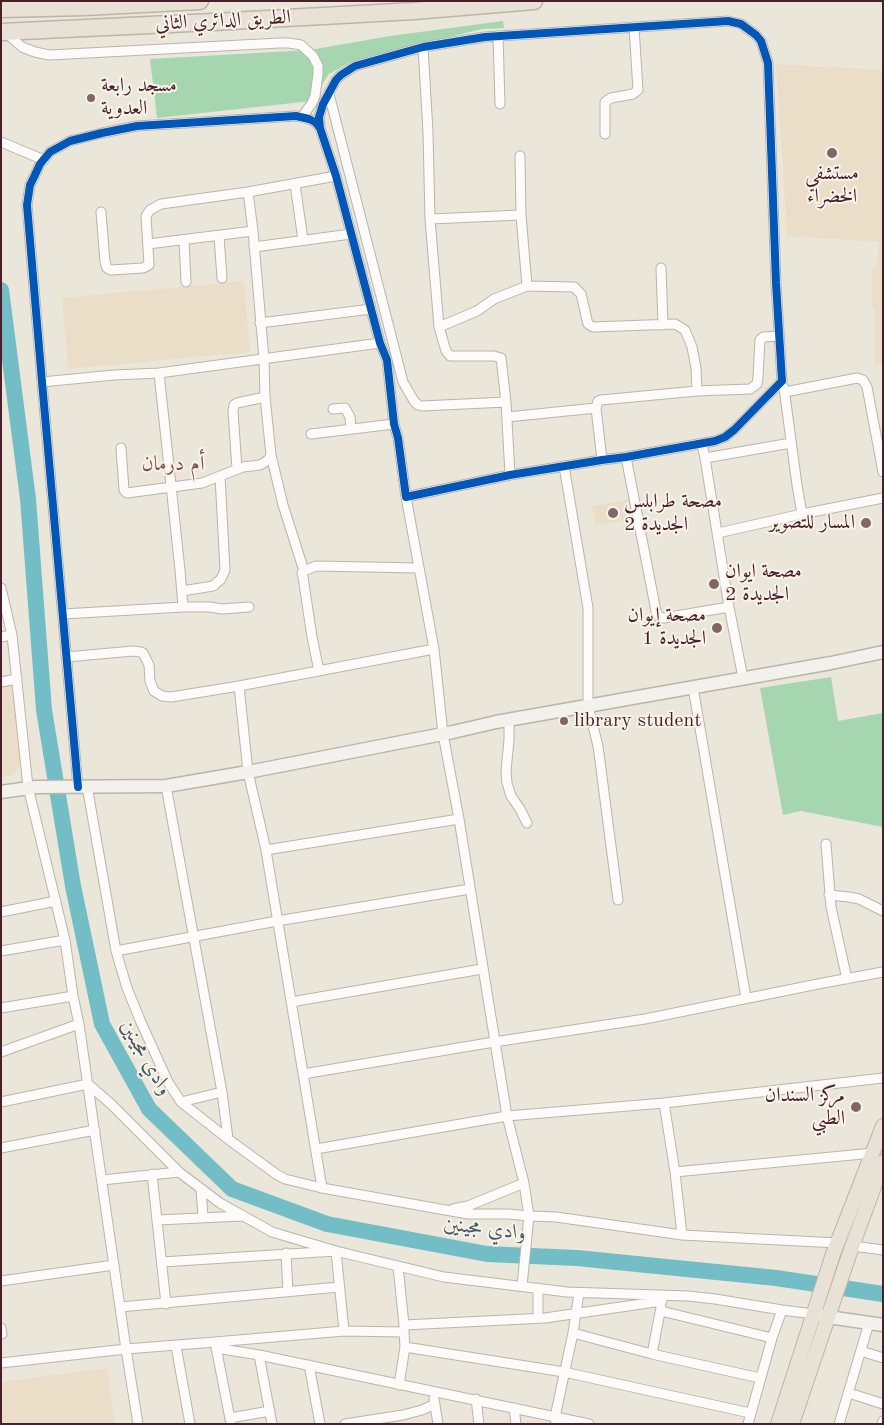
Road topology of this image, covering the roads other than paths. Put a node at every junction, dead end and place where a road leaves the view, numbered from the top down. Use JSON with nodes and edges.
{"nodes":[{"id":1,"x":200,"y":1,"type":"edge"},
{"id":2,"x":534,"y":1,"type":"edge"},
{"id":3,"x":1,"y":9,"type":"edge"},
{"id":4,"x":634,"y":27,"type":"junction"},
{"id":5,"x":3,"y":32,"type":"edge"},
{"id":6,"x":498,"y":36,"type":"junction"},
{"id":7,"x":423,"y":47,"type":"junction"},
{"id":8,"x":329,"y":94,"type":"junction"},
{"id":9,"x":500,"y":104,"type":"dead end"},
{"id":10,"x":302,"y":117,"type":"junction"},
{"id":11,"x":320,"y":128,"type":"junction"},
{"id":12,"x":605,"y":134,"type":"dead end"},
{"id":13,"x":1,"y":142,"type":"edge"},
{"id":14,"x":520,"y":156,"type":"dead end"},
{"id":15,"x":44,"y":160,"type":"junction"},
{"id":16,"x":336,"y":176,"type":"junction"},
{"id":17,"x":295,"y":184,"type":"junction"},
{"id":18,"x":248,"y":192,"type":"junction"},
{"id":19,"x":101,"y":212,"type":"dead end"},
{"id":20,"x":521,"y":214,"type":"junction"},
{"id":21,"x":430,"y":219,"type":"junction"},
{"id":22,"x":253,"y":231,"type":"junction"},
{"id":23,"x":351,"y":234,"type":"junction"},
{"id":24,"x":219,"y":236,"type":"junction"},
{"id":25,"x":184,"y":240,"type":"junction"},
{"id":26,"x":303,"y":240,"type":"junction"},
{"id":27,"x":148,"y":244,"type":"junction"},
{"id":28,"x":254,"y":246,"type":"junction"},
{"id":29,"x":662,"y":268,"type":"dead end"},
{"id":30,"x":222,"y":278,"type":"dead end"},
{"id":31,"x":186,"y":282,"type":"dead end"},
{"id":32,"x":527,"y":286,"type":"junction"},
{"id":33,"x":371,"y":309,"type":"junction"},
{"id":34,"x":260,"y":323,"type":"junction"},
{"id":35,"x":663,"y":325,"type":"junction"},
{"id":36,"x":439,"y":327,"type":"junction"},
{"id":37,"x":779,"y":336,"type":"junction"},
{"id":38,"x":380,"y":343,"type":"junction"},
{"id":39,"x":264,"y":359,"type":"junction"},
{"id":40,"x":159,"y":373,"type":"junction"},
{"id":41,"x":782,"y":381,"type":"junction"},
{"id":42,"x":42,"y":382,"type":"junction"},
{"id":43,"x":697,"y":391,"type":"junction"},
{"id":44,"x":785,"y":392,"type":"junction"},
{"id":45,"x":265,"y":397,"type":"junction"},
{"id":46,"x":506,"y":402,"type":"junction"},
{"id":47,"x":596,"y":408,"type":"junction"},
{"id":48,"x":333,"y":409,"type":"dead end"},
{"id":49,"x":507,"y":417,"type":"junction"},
{"id":50,"x":883,"y":420,"type":"edge"},
{"id":51,"x":873,"y":422,"type":"junction"},
{"id":52,"x":394,"y":424,"type":"junction"},
{"id":53,"x":351,"y":429,"type":"junction"},
{"id":54,"x":311,"y":434,"type":"dead end"},
{"id":55,"x":791,"y":443,"type":"junction"},
{"id":56,"x":702,"y":444,"type":"junction"},
{"id":57,"x":121,"y":448,"type":"dead end"},
{"id":58,"x":271,"y":455,"type":"junction"},
{"id":59,"x":626,"y":457,"type":"junction"},
{"id":60,"x":705,"y":458,"type":"junction"},
{"id":61,"x":602,"y":460,"type":"junction"},
{"id":62,"x":564,"y":466,"type":"junction"},
{"id":63,"x":237,"y":469,"type":"junction"},
{"id":64,"x":883,"y":472,"type":"edge"},
{"id":65,"x":510,"y":475,"type":"junction"},
{"id":66,"x":220,"y":476,"type":"junction"},
{"id":67,"x":172,"y":488,"type":"junction"},
{"id":68,"x":406,"y":497,"type":"junction"},
{"id":69,"x":883,"y":498,"type":"edge"},
{"id":70,"x":802,"y":514,"type":"junction"},
{"id":71,"x":718,"y":533,"type":"junction"},
{"id":72,"x":418,"y":568,"type":"junction"},
{"id":73,"x":304,"y":571,"type":"junction"},
{"id":74,"x":1,"y":588,"type":"edge"},
{"id":75,"x":182,"y":591,"type":"junction"},
{"id":76,"x":2,"y":601,"type":"edge"},
{"id":77,"x":729,"y":606,"type":"junction"},
{"id":78,"x":183,"y":607,"type":"junction"},
{"id":79,"x":249,"y":608,"type":"dead end"},
{"id":80,"x":63,"y":614,"type":"junction"},
{"id":81,"x":12,"y":636,"type":"junction"},
{"id":82,"x":1,"y":638,"type":"edge"},
{"id":83,"x":434,"y":649,"type":"junction"},
{"id":84,"x":883,"y":652,"type":"edge"},
{"id":85,"x":66,"y":656,"type":"junction"},
{"id":86,"x":319,"y":671,"type":"junction"},
{"id":87,"x":743,"y":678,"type":"junction"},
{"id":88,"x":17,"y":679,"type":"junction"},
{"id":89,"x":1,"y":682,"type":"edge"},
{"id":90,"x":239,"y":686,"type":"junction"},
{"id":91,"x":693,"y":687,"type":"junction"},
{"id":92,"x":588,"y":706,"type":"junction"},
{"id":93,"x":509,"y":720,"type":"junction"},
{"id":94,"x":443,"y":734,"type":"junction"},
{"id":95,"x":248,"y":772,"type":"junction"},
{"id":96,"x":166,"y":786,"type":"junction"},
{"id":97,"x":32,"y":787,"type":"junction"},
{"id":98,"x":79,"y":787,"type":"junction"},
{"id":99,"x":1,"y":792,"type":"edge"},
{"id":100,"x":459,"y":819,"type":"junction"},
{"id":101,"x":527,"y":822,"type":"dead end"},
{"id":102,"x":826,"y":844,"type":"dead end"},
{"id":103,"x":266,"y":850,"type":"junction"},
{"id":104,"x":470,"y":890,"type":"junction"},
{"id":105,"x":830,"y":895,"type":"junction"},
{"id":106,"x":618,"y":900,"type":"dead end"},
{"id":107,"x":56,"y":901,"type":"junction"},
{"id":108,"x":883,"y":911,"type":"edge"},
{"id":109,"x":1,"y":912,"type":"edge"},
{"id":110,"x":277,"y":921,"type":"junction"},
{"id":111,"x":194,"y":936,"type":"junction"},
{"id":112,"x":65,"y":940,"type":"junction"},
{"id":113,"x":1,"y":951,"type":"edge"},
{"id":114,"x":116,"y":951,"type":"junction"},
{"id":115,"x":482,"y":969,"type":"junction"},
{"id":116,"x":883,"y":972,"type":"edge"},
{"id":117,"x":847,"y":979,"type":"junction"},
{"id":118,"x":73,"y":996,"type":"junction"},
{"id":119,"x":746,"y":998,"type":"junction"},
{"id":120,"x":291,"y":1002,"type":"junction"},
{"id":121,"x":1,"y":1008,"type":"edge"},
{"id":122,"x":79,"y":1024,"type":"junction"},
{"id":123,"x":494,"y":1042,"type":"junction"},
{"id":124,"x":1,"y":1052,"type":"edge"},
{"id":125,"x":303,"y":1074,"type":"junction"},
{"id":126,"x":883,"y":1078,"type":"edge"},
{"id":127,"x":88,"y":1084,"type":"junction"},
{"id":128,"x":222,"y":1092,"type":"junction"},
{"id":129,"x":1,"y":1102,"type":"edge"},
{"id":130,"x":181,"y":1102,"type":"junction"},
{"id":131,"x":664,"y":1103,"type":"junction"},
{"id":132,"x":506,"y":1116,"type":"junction"},
{"id":133,"x":882,"y":1127,"type":"edge"},
{"id":134,"x":95,"y":1130,"type":"junction"},
{"id":135,"x":228,"y":1139,"type":"junction"},
{"id":136,"x":1,"y":1148,"type":"edge"},
{"id":137,"x":316,"y":1149,"type":"junction"},
{"id":138,"x":878,"y":1158,"type":"edge"},
{"id":139,"x":179,"y":1172,"type":"junction"},
{"id":140,"x":674,"y":1172,"type":"junction"},
{"id":141,"x":152,"y":1174,"type":"junction"},
{"id":142,"x":102,"y":1180,"type":"junction"},
{"id":143,"x":524,"y":1183,"type":"junction"},
{"id":144,"x":322,"y":1188,"type":"junction"},
{"id":145,"x":202,"y":1189,"type":"junction"},
{"id":146,"x":448,"y":1210,"type":"junction"},
{"id":147,"x":243,"y":1216,"type":"junction"},
{"id":148,"x":529,"y":1216,"type":"junction"},
{"id":149,"x":203,"y":1217,"type":"junction"},
{"id":150,"x":157,"y":1220,"type":"junction"},
{"id":151,"x":682,"y":1235,"type":"junction"},
{"id":152,"x":835,"y":1248,"type":"junction"},
{"id":153,"x":336,"y":1250,"type":"junction"},
{"id":154,"x":883,"y":1250,"type":"edge"},
{"id":155,"x":851,"y":1251,"type":"junction"},
{"id":156,"x":286,"y":1253,"type":"junction"},
{"id":157,"x":162,"y":1262,"type":"junction"},
{"id":158,"x":114,"y":1265,"type":"junction"},
{"id":159,"x":398,"y":1266,"type":"junction"},
{"id":160,"x":1,"y":1281,"type":"edge"},
{"id":161,"x":522,"y":1286,"type":"junction"},
{"id":162,"x":339,"y":1287,"type":"junction"},
{"id":163,"x":538,"y":1288,"type":"junction"},
{"id":164,"x":288,"y":1292,"type":"junction"},
{"id":165,"x":579,"y":1293,"type":"junction"},
{"id":166,"x":663,"y":1298,"type":"junction"},
{"id":167,"x":166,"y":1304,"type":"junction"},
{"id":168,"x":120,"y":1308,"type":"junction"},
{"id":169,"x":782,"y":1310,"type":"junction"},
{"id":170,"x":661,"y":1311,"type":"junction"},
{"id":171,"x":822,"y":1313,"type":"junction"},
{"id":172,"x":576,"y":1314,"type":"junction"},
{"id":173,"x":538,"y":1318,"type":"junction"},
{"id":174,"x":869,"y":1323,"type":"junction"},
{"id":175,"x":883,"y":1325,"type":"edge"},
{"id":176,"x":404,"y":1329,"type":"junction"},
{"id":177,"x":344,"y":1331,"type":"junction"},
{"id":178,"x":573,"y":1333,"type":"junction"},
{"id":179,"x":772,"y":1338,"type":"junction"},
{"id":180,"x":215,"y":1345,"type":"junction"},
{"id":181,"x":176,"y":1346,"type":"junction"},
{"id":182,"x":404,"y":1346,"type":"junction"},
{"id":183,"x":126,"y":1349,"type":"junction"},
{"id":184,"x":861,"y":1351,"type":"junction"},
{"id":185,"x":652,"y":1354,"type":"junction"},
{"id":186,"x":259,"y":1355,"type":"junction"},
{"id":187,"x":883,"y":1358,"type":"edge"},
{"id":188,"x":1,"y":1363,"type":"edge"},
{"id":189,"x":309,"y":1366,"type":"junction"},
{"id":190,"x":564,"y":1372,"type":"junction"},
{"id":191,"x":760,"y":1378,"type":"junction"},
{"id":192,"x":399,"y":1385,"type":"junction"},
{"id":193,"x":432,"y":1392,"type":"junction"},
{"id":194,"x":849,"y":1393,"type":"junction"},
{"id":195,"x":476,"y":1399,"type":"junction"},
{"id":196,"x":435,"y":1404,"type":"junction"},
{"id":197,"x":883,"y":1404,"type":"edge"},
{"id":198,"x":514,"y":1408,"type":"junction"},
{"id":199,"x":270,"y":1411,"type":"junction"},
{"id":200,"x":750,"y":1413,"type":"junction"},
{"id":201,"x":403,"y":1419,"type":"edge"},
{"id":202,"x":555,"y":1420,"type":"edge"},
{"id":203,"x":230,"y":1421,"type":"edge"},
{"id":204,"x":362,"y":1422,"type":"edge"},
{"id":205,"x":138,"y":1424,"type":"edge"},
{"id":206,"x":190,"y":1424,"type":"edge"},
{"id":207,"x":272,"y":1424,"type":"edge"},
{"id":208,"x":320,"y":1424,"type":"edge"},
{"id":209,"x":345,"y":1424,"type":"edge"},
{"id":210,"x":438,"y":1424,"type":"edge"},
{"id":211,"x":479,"y":1424,"type":"edge"},
{"id":212,"x":516,"y":1424,"type":"edge"},
{"id":213,"x":589,"y":1424,"type":"edge"},
{"id":214,"x":748,"y":1424,"type":"edge"},
{"id":215,"x":778,"y":1424,"type":"edge"},
{"id":216,"x":792,"y":1424,"type":"edge"},
{"id":217,"x":839,"y":1424,"type":"edge"}],
"edges":[{"from":1,"to":3,"type":"highway","name":"الطريق الدائري الثاني"},
{"from":2,"to":5,"type":"highway","name":"الطريق الدائري الثاني"},
{"from":4,"to":6,"type":"street"},
{"from":4,"to":12,"type":"street"},
{"from":4,"to":37,"type":"street"},
{"from":5,"to":10,"type":"street"},
{"from":6,"to":7,"type":"street"},
{"from":6,"to":9,"type":"street"},
{"from":7,"to":8,"type":"street"},
{"from":7,"to":21,"type":"street"},
{"from":8,"to":11,"type":"street"},
{"from":8,"to":46,"type":"street"},
{"from":10,"to":11,"type":"street"},
{"from":10,"to":15,"type":"street"},
{"from":11,"to":16,"type":"street"},
{"from":13,"to":15,"type":"street"},
{"from":14,"to":20,"type":"street"},
{"from":15,"to":42,"type":"street"},
{"from":16,"to":17,"type":"street"},
{"from":16,"to":23,"type":"street"},
{"from":17,"to":18,"type":"street"},
{"from":17,"to":26,"type":"street"},
{"from":18,"to":22,"type":"street"},
{"from":18,"to":27,"type":"street"},
{"from":19,"to":27,"type":"street"},
{"from":20,"to":21,"type":"street"},
{"from":20,"to":32,"type":"street"},
{"from":21,"to":36,"type":"street"},
{"from":22,"to":24,"type":"street"},
{"from":22,"to":28,"type":"street"},
{"from":23,"to":26,"type":"street"},
{"from":23,"to":33,"type":"street"},
{"from":24,"to":25,"type":"street"},
{"from":24,"to":30,"type":"street"},
{"from":25,"to":27,"type":"street"},
{"from":25,"to":31,"type":"street"},
{"from":26,"to":28,"type":"street"},
{"from":28,"to":34,"type":"street"},
{"from":29,"to":35,"type":"street"},
{"from":32,"to":35,"type":"street"},
{"from":32,"to":36,"type":"street"},
{"from":33,"to":34,"type":"street"},
{"from":33,"to":38,"type":"street"},
{"from":34,"to":39,"type":"street"},
{"from":35,"to":43,"type":"street"},
{"from":36,"to":46,"type":"street"},
{"from":37,"to":41,"type":"street"},
{"from":37,"to":43,"type":"street"},
{"from":38,"to":39,"type":"street"},
{"from":38,"to":52,"type":"street"},
{"from":39,"to":40,"type":"street"},
{"from":39,"to":45,"type":"street"},
{"from":40,"to":42,"type":"street"},
{"from":40,"to":67,"type":"street"},
{"from":41,"to":44,"type":"street"},
{"from":41,"to":56,"type":"street"},
{"from":42,"to":80,"type":"street"},
{"from":43,"to":47,"type":"street"},
{"from":44,"to":51,"type":"street"},
{"from":44,"to":55,"type":"street"},
{"from":45,"to":58,"type":"street"},
{"from":45,"to":63,"type":"street"},
{"from":46,"to":49,"type":"street"},
{"from":47,"to":49,"type":"street"},
{"from":47,"to":61,"type":"street"},
{"from":48,"to":53,"type":"street"},
{"from":49,"to":65,"type":"street"},
{"from":50,"to":51,"type":"street"},
{"from":51,"to":64,"type":"street"},
{"from":52,"to":53,"type":"street"},
{"from":52,"to":68,"type":"street"},
{"from":53,"to":54,"type":"street"},
{"from":55,"to":60,"type":"street"},
{"from":55,"to":70,"type":"street"},
{"from":56,"to":59,"type":"street"},
{"from":56,"to":60,"type":"street"},
{"from":57,"to":67,"type":"street"},
{"from":58,"to":63,"type":"street"},
{"from":58,"to":73,"type":"street"},
{"from":59,"to":61,"type":"street"},
{"from":59,"to":77,"type":"street"},
{"from":60,"to":71,"type":"street"},
{"from":61,"to":62,"type":"street"},
{"from":62,"to":65,"type":"street"},
{"from":62,"to":92,"type":"street"},
{"from":63,"to":66,"type":"street"},
{"from":65,"to":68,"type":"street"},
{"from":66,"to":67,"type":"street"},
{"from":66,"to":75,"type":"street"},
{"from":67,"to":75,"type":"street"},
{"from":68,"to":72,"type":"street"},
{"from":69,"to":70,"type":"street"},
{"from":70,"to":71,"type":"street"},
{"from":71,"to":77,"type":"street"},
{"from":72,"to":73,"type":"street"},
{"from":72,"to":83,"type":"street"},
{"from":73,"to":86,"type":"street"},
{"from":74,"to":76,"type":"street"},
{"from":75,"to":78,"type":"street"},
{"from":76,"to":81,"type":"street"},
{"from":77,"to":87,"type":"street"},
{"from":78,"to":79,"type":"street"},
{"from":78,"to":80,"type":"street"},
{"from":80,"to":85,"type":"street"},
{"from":81,"to":82,"type":"street"},
{"from":81,"to":88,"type":"street"},
{"from":83,"to":86,"type":"street"},
{"from":83,"to":94,"type":"street"},
{"from":84,"to":87,"type":"street"},
{"from":85,"to":90,"type":"street"},
{"from":85,"to":98,"type":"street"},
{"from":86,"to":90,"type":"street"},
{"from":87,"to":91,"type":"street"},
{"from":88,"to":89,"type":"street"},
{"from":88,"to":97,"type":"street"},
{"from":90,"to":95,"type":"street"},
{"from":91,"to":92,"type":"street"},
{"from":91,"to":119,"type":"street"},
{"from":92,"to":93,"type":"street"},
{"from":92,"to":106,"type":"street"},
{"from":93,"to":94,"type":"street"},
{"from":93,"to":101,"type":"street"},
{"from":94,"to":95,"type":"street"},
{"from":94,"to":100,"type":"street"},
{"from":95,"to":96,"type":"street"},
{"from":95,"to":103,"type":"street"},
{"from":96,"to":98,"type":"street"},
{"from":96,"to":111,"type":"street"},
{"from":97,"to":98,"type":"street"},
{"from":97,"to":99,"type":"street"},
{"from":97,"to":107,"type":"street"},
{"from":98,"to":114,"type":"street"},
{"from":100,"to":103,"type":"street"},
{"from":100,"to":104,"type":"street"},
{"from":102,"to":105,"type":"street"},
{"from":103,"to":110,"type":"street"},
{"from":104,"to":110,"type":"street"},
{"from":104,"to":115,"type":"street"},
{"from":105,"to":108,"type":"street"},
{"from":105,"to":117,"type":"street"},
{"from":107,"to":109,"type":"street"},
{"from":107,"to":112,"type":"street"},
{"from":110,"to":111,"type":"street"},
{"from":110,"to":120,"type":"street"},
{"from":111,"to":114,"type":"street"},
{"from":111,"to":128,"type":"street"},
{"from":112,"to":113,"type":"street"},
{"from":112,"to":118,"type":"street"},
{"from":114,"to":130,"type":"street"},
{"from":115,"to":120,"type":"street"},
{"from":115,"to":123,"type":"street"},
{"from":116,"to":117,"type":"street"},
{"from":117,"to":119,"type":"street"},
{"from":118,"to":121,"type":"street"},
{"from":118,"to":122,"type":"street"},
{"from":119,"to":123,"type":"street"},
{"from":120,"to":125,"type":"street"},
{"from":122,"to":124,"type":"street"},
{"from":122,"to":127,"type":"street"},
{"from":123,"to":125,"type":"street"},
{"from":123,"to":132,"type":"street"},
{"from":125,"to":137,"type":"street"},
{"from":126,"to":131,"type":"street"},
{"from":127,"to":129,"type":"street"},
{"from":127,"to":134,"type":"street"},
{"from":127,"to":139,"type":"street"},
{"from":128,"to":130,"type":"street"},
{"from":128,"to":135,"type":"street"},
{"from":130,"to":135,"type":"street"},
{"from":131,"to":132,"type":"street"},
{"from":131,"to":140,"type":"street"},
{"from":132,"to":137,"type":"street"},
{"from":132,"to":143,"type":"street"},
{"from":133,"to":138,"type":"main road"},
{"from":134,"to":136,"type":"street"},
{"from":134,"to":142,"type":"street"},
{"from":135,"to":144,"type":"street"},
{"from":137,"to":144,"type":"street"},
{"from":138,"to":140,"type":"street"},
{"from":138,"to":152,"type":"main road"},
{"from":138,"to":155,"type":"main road"},
{"from":139,"to":141,"type":"street"},
{"from":139,"to":145,"type":"street"},
{"from":140,"to":151,"type":"street"},
{"from":141,"to":142,"type":"street"},
{"from":141,"to":150,"type":"street"},
{"from":142,"to":158,"type":"street"},
{"from":143,"to":146,"type":"street"},
{"from":143,"to":148,"type":"street"},
{"from":144,"to":146,"type":"street"},
{"from":145,"to":147,"type":"street"},
{"from":145,"to":149,"type":"street"},
{"from":146,"to":148,"type":"street"},
{"from":147,"to":149,"type":"street"},
{"from":147,"to":153,"type":"street"},
{"from":148,"to":151,"type":"street"},
{"from":148,"to":161,"type":"street"},
{"from":149,"to":150,"type":"street"},
{"from":150,"to":157,"type":"street"},
{"from":151,"to":152,"type":"street"},
{"from":152,"to":171,"type":"main road"},
{"from":153,"to":156,"type":"street"},
{"from":153,"to":159,"type":"street"},
{"from":153,"to":162,"type":"street"},
{"from":154,"to":155,"type":"street"},
{"from":155,"to":171,"type":"main road"},
{"from":156,"to":157,"type":"street"},
{"from":156,"to":164,"type":"street"},
{"from":157,"to":167,"type":"street"},
{"from":158,"to":160,"type":"street"},
{"from":158,"to":168,"type":"street"},
{"from":159,"to":161,"type":"street"},
{"from":159,"to":176,"type":"street"},
{"from":161,"to":163,"type":"street"},
{"from":162,"to":164,"type":"street"},
{"from":162,"to":177,"type":"street"},
{"from":163,"to":165,"type":"street"},
{"from":163,"to":173,"type":"street"},
{"from":164,"to":167,"type":"street"},
{"from":165,"to":166,"type":"street"},
{"from":165,"to":172,"type":"street"},
{"from":166,"to":169,"type":"street"},
{"from":166,"to":170,"type":"street"},
{"from":166,"to":172,"type":"street"},
{"from":167,"to":168,"type":"street"},
{"from":168,"to":183,"type":"street"},
{"from":169,"to":171,"type":"street"},
{"from":169,"to":179,"type":"street"},
{"from":170,"to":179,"type":"street"},
{"from":170,"to":185,"type":"street"},
{"from":171,"to":174,"type":"street"},
{"from":171,"to":215,"type":"main road"},
{"from":171,"to":216,"type":"main road"},
{"from":172,"to":173,"type":"street"},
{"from":172,"to":178,"type":"street"},
{"from":173,"to":176,"type":"street"},
{"from":174,"to":175,"type":"street"},
{"from":174,"to":184,"type":"street"},
{"from":176,"to":177,"type":"street"},
{"from":176,"to":182,"type":"street"},
{"from":177,"to":180,"type":"street"},
{"from":178,"to":185,"type":"street"},
{"from":178,"to":190,"type":"street"},
{"from":179,"to":191,"type":"street"},
{"from":180,"to":181,"type":"street"},
{"from":180,"to":186,"type":"street"},
{"from":180,"to":203,"type":"street"},
{"from":181,"to":183,"type":"street"},
{"from":181,"to":206,"type":"street"},
{"from":182,"to":190,"type":"street"},
{"from":182,"to":192,"type":"street"},
{"from":183,"to":188,"type":"street"},
{"from":183,"to":205,"type":"street"},
{"from":184,"to":187,"type":"street"},
{"from":184,"to":194,"type":"street"},
{"from":185,"to":191,"type":"street"},
{"from":186,"to":189,"type":"street"},
{"from":186,"to":199,"type":"street"},
{"from":189,"to":192,"type":"street"},
{"from":189,"to":208,"type":"street"},
{"from":190,"to":200,"type":"street"},
{"from":190,"to":202,"type":"street"},
{"from":191,"to":200,"type":"street"},
{"from":192,"to":193,"type":"street"},
{"from":193,"to":195,"type":"street"},
{"from":193,"to":196,"type":"street"},
{"from":194,"to":197,"type":"street"},
{"from":194,"to":217,"type":"street"},
{"from":195,"to":198,"type":"street"},
{"from":195,"to":211,"type":"street"},
{"from":196,"to":201,"type":"street"},
{"from":196,"to":210,"type":"street"},
{"from":198,"to":202,"type":"street"},
{"from":198,"to":212,"type":"street"},
{"from":199,"to":203,"type":"street"},
{"from":199,"to":207,"type":"street"},
{"from":200,"to":214,"type":"street"},
{"from":201,"to":204,"type":"street"},
{"from":202,"to":213,"type":"street"},
{"from":204,"to":209,"type":"street"}]}
